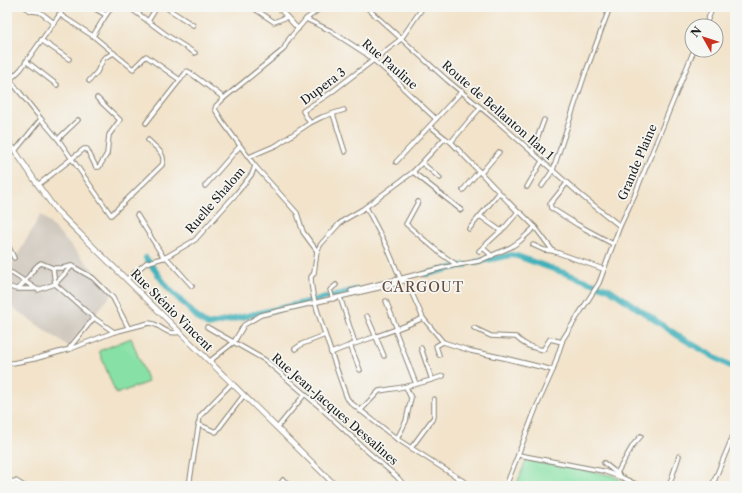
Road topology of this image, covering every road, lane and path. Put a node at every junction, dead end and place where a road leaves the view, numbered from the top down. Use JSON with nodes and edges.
{"nodes":[{"id":1,"x":25,"y":7,"type":"edge"},
{"id":2,"x":65,"y":7,"type":"edge"},
{"id":3,"x":92,"y":7,"type":"edge"},
{"id":4,"x":112,"y":7,"type":"edge"},
{"id":5,"x":129,"y":7,"type":"edge"},
{"id":6,"x":157,"y":7,"type":"edge"},
{"id":7,"x":165,"y":7,"type":"edge"},
{"id":8,"x":252,"y":7,"type":"edge"},
{"id":9,"x":278,"y":7,"type":"edge"},
{"id":10,"x":322,"y":7,"type":"edge"},
{"id":11,"x":366,"y":7,"type":"edge"},
{"id":12,"x":423,"y":7,"type":"edge"},
{"id":13,"x":610,"y":7,"type":"edge"},
{"id":14,"x":713,"y":7,"type":"edge"},
{"id":15,"x":60,"y":14,"type":"junction"},
{"id":16,"x":106,"y":15,"type":"junction"},
{"id":17,"x":286,"y":16,"type":"junction"},
{"id":18,"x":708,"y":18,"type":"edge"},
{"id":19,"x":306,"y":19,"type":"junction"},
{"id":20,"x":148,"y":21,"type":"junction"},
{"id":21,"x":54,"y":23,"type":"junction"},
{"id":22,"x":193,"y":25,"type":"dead end"},
{"id":23,"x":298,"y":29,"type":"junction"},
{"id":24,"x":93,"y":36,"type":"junction"},
{"id":25,"x":401,"y":39,"type":"junction"},
{"id":26,"x":41,"y":40,"type":"junction"},
{"id":27,"x":114,"y":53,"type":"junction"},
{"id":28,"x":195,"y":53,"type":"dead end"},
{"id":29,"x":691,"y":58,"type":"edge"},
{"id":30,"x":70,"y":59,"type":"dead end"},
{"id":31,"x":374,"y":60,"type":"junction"},
{"id":32,"x":26,"y":61,"type":"junction"},
{"id":33,"x":7,"y":76,"type":"edge"},
{"id":34,"x":180,"y":80,"type":"junction"},
{"id":35,"x":8,"y":81,"type":"edge"},
{"id":36,"x":89,"y":81,"type":"dead end"},
{"id":37,"x":57,"y":85,"type":"dead end"},
{"id":38,"x":462,"y":91,"type":"junction"},
{"id":39,"x":97,"y":98,"type":"dead end"},
{"id":40,"x":224,"y":98,"type":"junction"},
{"id":41,"x":480,"y":108,"type":"junction"},
{"id":42,"x":344,"y":110,"type":"dead end"},
{"id":43,"x":333,"y":114,"type":"junction"},
{"id":44,"x":436,"y":119,"type":"junction"},
{"id":45,"x":41,"y":120,"type":"junction"},
{"id":46,"x":78,"y":120,"type":"dead end"},
{"id":47,"x":544,"y":120,"type":"dead end"},
{"id":48,"x":146,"y":123,"type":"dead end"},
{"id":49,"x":310,"y":123,"type":"junction"},
{"id":50,"x":430,"y":126,"type":"junction"},
{"id":51,"x":445,"y":138,"type":"junction"},
{"id":52,"x":7,"y":139,"type":"edge"},
{"id":53,"x":58,"y":139,"type":"junction"},
{"id":54,"x":148,"y":140,"type":"dead end"},
{"id":55,"x":451,"y":142,"type":"junction"},
{"id":56,"x":240,"y":146,"type":"junction"},
{"id":57,"x":15,"y":151,"type":"junction"},
{"id":58,"x":345,"y":152,"type":"dead end"},
{"id":59,"x":499,"y":152,"type":"dead end"},
{"id":60,"x":532,"y":152,"type":"junction"},
{"id":61,"x":249,"y":157,"type":"junction"},
{"id":62,"x":71,"y":159,"type":"junction"},
{"id":63,"x":542,"y":161,"type":"junction"},
{"id":64,"x":396,"y":162,"type":"dead end"},
{"id":65,"x":422,"y":163,"type":"junction"},
{"id":66,"x":255,"y":166,"type":"junction"},
{"id":67,"x":553,"y":170,"type":"junction"},
{"id":68,"x":413,"y":172,"type":"junction"},
{"id":69,"x":480,"y":172,"type":"junction"},
{"id":70,"x":440,"y":178,"type":"dead end"},
{"id":71,"x":567,"y":182,"type":"junction"},
{"id":72,"x":38,"y":185,"type":"junction"},
{"id":73,"x":205,"y":186,"type":"dead end"},
{"id":74,"x":542,"y":186,"type":"dead end"},
{"id":75,"x":527,"y":187,"type":"dead end"},
{"id":76,"x":463,"y":190,"type":"dead end"},
{"id":77,"x":499,"y":193,"type":"junction"},
{"id":78,"x":418,"y":202,"type":"dead end"},
{"id":79,"x":366,"y":206,"type":"junction"},
{"id":80,"x":461,"y":210,"type":"dead end"},
{"id":81,"x":518,"y":212,"type":"junction"},
{"id":82,"x":137,"y":215,"type":"dead end"},
{"id":83,"x":480,"y":216,"type":"junction"},
{"id":84,"x":620,"y":226,"type":"junction"},
{"id":85,"x":535,"y":227,"type":"junction"},
{"id":86,"x":469,"y":229,"type":"dead end"},
{"id":87,"x":500,"y":231,"type":"junction"},
{"id":88,"x":7,"y":243,"type":"edge"},
{"id":89,"x":613,"y":244,"type":"junction"},
{"id":90,"x":532,"y":245,"type":"dead end"},
{"id":91,"x":483,"y":248,"type":"junction"},
{"id":92,"x":317,"y":251,"type":"junction"},
{"id":93,"x":479,"y":251,"type":"dead end"},
{"id":94,"x":553,"y":251,"type":"junction"},
{"id":95,"x":492,"y":256,"type":"junction"},
{"id":96,"x":165,"y":257,"type":"junction"},
{"id":97,"x":14,"y":258,"type":"dead end"},
{"id":98,"x":457,"y":265,"type":"junction"},
{"id":99,"x":72,"y":266,"type":"junction"},
{"id":100,"x":53,"y":268,"type":"junction"},
{"id":101,"x":603,"y":269,"type":"junction"},
{"id":102,"x":7,"y":273,"type":"edge"},
{"id":103,"x":127,"y":279,"type":"junction"},
{"id":104,"x":401,"y":280,"type":"junction"},
{"id":105,"x":25,"y":281,"type":"junction"},
{"id":106,"x":391,"y":283,"type":"junction"},
{"id":107,"x":55,"y":284,"type":"junction"},
{"id":108,"x":336,"y":285,"type":"dead end"},
{"id":109,"x":7,"y":286,"type":"edge"},
{"id":110,"x":192,"y":286,"type":"dead end"},
{"id":111,"x":18,"y":289,"type":"junction"},
{"id":112,"x":35,"y":289,"type":"junction"},
{"id":113,"x":351,"y":291,"type":"dead end"},
{"id":114,"x":333,"y":297,"type":"junction"},
{"id":115,"x":340,"y":297,"type":"junction"},
{"id":116,"x":314,"y":301,"type":"junction"},
{"id":117,"x":386,"y":301,"type":"dead end"},
{"id":118,"x":367,"y":316,"type":"dead end"},
{"id":119,"x":94,"y":318,"type":"junction"},
{"id":120,"x":424,"y":318,"type":"junction"},
{"id":121,"x":207,"y":327,"type":"dead end"},
{"id":122,"x":128,"y":328,"type":"junction"},
{"id":123,"x":474,"y":328,"type":"dead end"},
{"id":124,"x":396,"y":329,"type":"junction"},
{"id":125,"x":114,"y":332,"type":"junction"},
{"id":126,"x":180,"y":332,"type":"junction"},
{"id":127,"x":325,"y":335,"type":"junction"},
{"id":128,"x":376,"y":336,"type":"junction"},
{"id":129,"x":234,"y":342,"type":"junction"},
{"id":130,"x":443,"y":342,"type":"junction"},
{"id":131,"x":562,"y":342,"type":"junction"},
{"id":132,"x":355,"y":343,"type":"junction"},
{"id":133,"x":350,"y":345,"type":"junction"},
{"id":134,"x":421,"y":348,"type":"dead end"},
{"id":135,"x":70,"y":349,"type":"junction"},
{"id":136,"x":295,"y":349,"type":"dead end"},
{"id":137,"x":331,"y":353,"type":"junction"},
{"id":138,"x":439,"y":355,"type":"dead end"},
{"id":139,"x":384,"y":356,"type":"dead end"},
{"id":140,"x":210,"y":361,"type":"junction"},
{"id":141,"x":7,"y":364,"type":"edge"},
{"id":142,"x":360,"y":370,"type":"dead end"},
{"id":143,"x":553,"y":370,"type":"junction"},
{"id":144,"x":442,"y":376,"type":"dead end"},
{"id":145,"x":432,"y":380,"type":"junction"},
{"id":146,"x":232,"y":383,"type":"junction"},
{"id":147,"x":416,"y":384,"type":"junction"},
{"id":148,"x":406,"y":387,"type":"junction"},
{"id":149,"x":305,"y":394,"type":"junction"},
{"id":150,"x":244,"y":395,"type":"junction"},
{"id":151,"x":434,"y":399,"type":"dead end"},
{"id":152,"x":360,"y":411,"type":"junction"},
{"id":153,"x":198,"y":424,"type":"junction"},
{"id":154,"x":277,"y":428,"type":"junction"},
{"id":155,"x":735,"y":431,"type":"edge"},
{"id":156,"x":641,"y":436,"type":"dead end"},
{"id":157,"x":397,"y":439,"type":"junction"},
{"id":158,"x":411,"y":448,"type":"junction"},
{"id":159,"x":519,"y":455,"type":"junction"},
{"id":160,"x":679,"y":456,"type":"dead end"},
{"id":161,"x":604,"y":463,"type":"dead end"},
{"id":162,"x":617,"y":473,"type":"junction"},
{"id":163,"x":623,"y":478,"type":"junction"},
{"id":164,"x":7,"y":482,"type":"edge"},
{"id":165,"x":712,"y":485,"type":"edge"},
{"id":166,"x":24,"y":486,"type":"edge"},
{"id":167,"x":189,"y":486,"type":"edge"},
{"id":168,"x":278,"y":486,"type":"edge"},
{"id":169,"x":292,"y":486,"type":"edge"},
{"id":170,"x":336,"y":486,"type":"edge"},
{"id":171,"x":405,"y":486,"type":"edge"},
{"id":172,"x":471,"y":486,"type":"edge"},
{"id":173,"x":506,"y":486,"type":"edge"},
{"id":174,"x":640,"y":486,"type":"edge"},
{"id":175,"x":669,"y":486,"type":"edge"},
{"id":176,"x":719,"y":486,"type":"edge"}],
"edges":[{"from":1,"to":21,"type":"street"},
{"from":2,"to":15,"type":"street"},
{"from":3,"to":16,"type":"street"},
{"from":4,"to":16,"type":"street"},
{"from":5,"to":20,"type":"street"},
{"from":6,"to":20,"type":"street"},
{"from":7,"to":22,"type":"street"},
{"from":8,"to":17,"type":"street"},
{"from":9,"to":17,"type":"street"},
{"from":10,"to":19,"type":"street"},
{"from":11,"to":25,"type":"street","name":"Route de Bellanton Ilan 1"},
{"from":12,"to":25,"type":"street","name":"Dupera 3"},
{"from":13,"to":67,"type":"street"},
{"from":14,"to":18,"type":"street"},
{"from":15,"to":21,"type":"street"},
{"from":15,"to":24,"type":"street"},
{"from":16,"to":24,"type":"street"},
{"from":17,"to":23,"type":"street"},
{"from":19,"to":23,"type":"street"},
{"from":19,"to":31,"type":"street","name":"Rue Pauline"},
{"from":20,"to":28,"type":"street"},
{"from":21,"to":26,"type":"street"},
{"from":23,"to":40,"type":"street"},
{"from":24,"to":27,"type":"street"},
{"from":25,"to":31,"type":"street","name":"Dupera 3"},
{"from":25,"to":38,"type":"street","name":"Route de Bellanton Ilan 1"},
{"from":26,"to":30,"type":"street"},
{"from":26,"to":32,"type":"street"},
{"from":27,"to":34,"type":"street"},
{"from":27,"to":36,"type":"street"},
{"from":29,"to":84,"type":"street","name":"Grande Plaine"},
{"from":31,"to":44,"type":"street","name":"Rue Pauline"},
{"from":31,"to":49,"type":"street","name":"Dupera 3"},
{"from":32,"to":35,"type":"street"},
{"from":32,"to":37,"type":"street"},
{"from":33,"to":35,"type":"street"},
{"from":34,"to":40,"type":"street"},
{"from":34,"to":48,"type":"street"},
{"from":35,"to":45,"type":"street"},
{"from":38,"to":41,"type":"street","name":"Route de Bellanton Ilan 1"},
{"from":38,"to":44,"type":"street"},
{"from":39,"to":62,"type":"street"},
{"from":40,"to":56,"type":"street"},
{"from":41,"to":55,"type":"street"},
{"from":41,"to":60,"type":"street","name":"Route de Bellanton Ilan 1"},
{"from":42,"to":43,"type":"street"},
{"from":43,"to":49,"type":"street"},
{"from":43,"to":58,"type":"street"},
{"from":44,"to":50,"type":"street"},
{"from":45,"to":53,"type":"street"},
{"from":45,"to":57,"type":"street"},
{"from":46,"to":53,"type":"street"},
{"from":47,"to":60,"type":"street"},
{"from":49,"to":61,"type":"street","name":"Dupera 3"},
{"from":50,"to":51,"type":"street"},
{"from":50,"to":64,"type":"street"},
{"from":51,"to":55,"type":"street"},
{"from":51,"to":65,"type":"street"},
{"from":52,"to":57,"type":"main road","name":"Rue Sténio Vincent"},
{"from":53,"to":62,"type":"street"},
{"from":54,"to":62,"type":"street"},
{"from":55,"to":69,"type":"street"},
{"from":56,"to":61,"type":"street"},
{"from":56,"to":73,"type":"street"},
{"from":57,"to":72,"type":"main road","name":"Rue Sténio Vincent"},
{"from":59,"to":69,"type":"street"},
{"from":60,"to":63,"type":"street","name":"Route de Bellanton Ilan 1"},
{"from":61,"to":66,"type":"street"},
{"from":62,"to":72,"type":"street"},
{"from":63,"to":67,"type":"street","name":"Route de Bellanton Ilan 1"},
{"from":63,"to":75,"type":"street"},
{"from":65,"to":68,"type":"street"},
{"from":65,"to":70,"type":"street"},
{"from":66,"to":92,"type":"street"},
{"from":66,"to":96,"type":"street","name":"Ruelle Shalom"},
{"from":67,"to":71,"type":"street","name":"Route de Bellanton Ilan 1"},
{"from":67,"to":74,"type":"street"},
{"from":68,"to":79,"type":"street"},
{"from":68,"to":80,"type":"street"},
{"from":69,"to":76,"type":"street"},
{"from":69,"to":77,"type":"street"},
{"from":71,"to":84,"type":"street","name":"Route de Bellanton Ilan 1"},
{"from":71,"to":89,"type":"street"},
{"from":72,"to":103,"type":"main road","name":"Rue Sténio Vincent"},
{"from":77,"to":81,"type":"street"},
{"from":77,"to":83,"type":"street"},
{"from":78,"to":98,"type":"street"},
{"from":79,"to":92,"type":"street"},
{"from":79,"to":104,"type":"street"},
{"from":81,"to":85,"type":"street"},
{"from":81,"to":87,"type":"street"},
{"from":82,"to":96,"type":"street"},
{"from":83,"to":86,"type":"street"},
{"from":83,"to":87,"type":"street"},
{"from":84,"to":89,"type":"street","name":"Grande Plaine"},
{"from":85,"to":94,"type":"street"},
{"from":85,"to":95,"type":"street"},
{"from":87,"to":91,"type":"street"},
{"from":88,"to":97,"type":"street"},
{"from":89,"to":101,"type":"street","name":"Grande Plaine"},
{"from":90,"to":94,"type":"street"},
{"from":91,"to":93,"type":"street"},
{"from":91,"to":95,"type":"street"},
{"from":92,"to":116,"type":"street"},
{"from":94,"to":101,"type":"street"},
{"from":95,"to":98,"type":"street"},
{"from":96,"to":103,"type":"street","name":"Ruelle Shalom"},
{"from":96,"to":110,"type":"street"},
{"from":98,"to":104,"type":"street"},
{"from":99,"to":100,"type":"street"},
{"from":99,"to":107,"type":"street"},
{"from":99,"to":122,"type":"street"},
{"from":100,"to":105,"type":"street"},
{"from":100,"to":107,"type":"street"},
{"from":101,"to":131,"type":"street","name":"Grande Plaine"},
{"from":102,"to":105,"type":"street"},
{"from":103,"to":126,"type":"main road","name":"Rue Sténio Vincent"},
{"from":104,"to":106,"type":"street"},
{"from":104,"to":120,"type":"street"},
{"from":105,"to":111,"type":"street"},
{"from":105,"to":112,"type":"street"},
{"from":106,"to":113,"type":"street"},
{"from":106,"to":115,"type":"street"},
{"from":107,"to":112,"type":"street"},
{"from":107,"to":119,"type":"street"},
{"from":108,"to":114,"type":"street"},
{"from":109,"to":111,"type":"street"},
{"from":111,"to":112,"type":"street"},
{"from":114,"to":115,"type":"street"},
{"from":114,"to":116,"type":"street"},
{"from":115,"to":132,"type":"street"},
{"from":116,"to":127,"type":"street"},
{"from":116,"to":129,"type":"street"},
{"from":117,"to":124,"type":"street"},
{"from":118,"to":128,"type":"street"},
{"from":119,"to":125,"type":"street"},
{"from":119,"to":135,"type":"street"},
{"from":120,"to":124,"type":"street"},
{"from":120,"to":130,"type":"street"},
{"from":121,"to":129,"type":"street","name":"Rue Jean-Jacques Dessalines"},
{"from":122,"to":125,"type":"street"},
{"from":122,"to":126,"type":"street"},
{"from":123,"to":131,"type":"street"},
{"from":124,"to":128,"type":"street"},
{"from":124,"to":147,"type":"street"},
{"from":125,"to":135,"type":"street"},
{"from":126,"to":140,"type":"main road","name":"Rue Sténio Vincent"},
{"from":127,"to":136,"type":"street"},
{"from":127,"to":137,"type":"street"},
{"from":128,"to":132,"type":"street"},
{"from":128,"to":139,"type":"street"},
{"from":129,"to":140,"type":"street"},
{"from":129,"to":149,"type":"street","name":"Rue Jean-Jacques Dessalines"},
{"from":130,"to":138,"type":"street"},
{"from":130,"to":143,"type":"street"},
{"from":131,"to":143,"type":"street","name":"Grande Plaine"},
{"from":132,"to":133,"type":"street"},
{"from":133,"to":137,"type":"street"},
{"from":133,"to":142,"type":"street"},
{"from":134,"to":145,"type":"street"},
{"from":135,"to":141,"type":"street"},
{"from":137,"to":152,"type":"street"},
{"from":140,"to":146,"type":"main road","name":"Rue Sténio Vincent"},
{"from":143,"to":159,"type":"street","name":"Grande Plaine"},
{"from":144,"to":145,"type":"street"},
{"from":145,"to":147,"type":"street"},
{"from":146,"to":150,"type":"main road","name":"Rue Sténio Vincent"},
{"from":146,"to":153,"type":"street"},
{"from":147,"to":148,"type":"street"},
{"from":148,"to":152,"type":"street"},
{"from":148,"to":157,"type":"street"},
{"from":149,"to":154,"type":"street"},
{"from":149,"to":171,"type":"street","name":"Rue Jean-Jacques Dessalines"},
{"from":150,"to":153,"type":"street"},
{"from":150,"to":154,"type":"main road","name":"Rue Sténio Vincent"},
{"from":151,"to":158,"type":"street"},
{"from":152,"to":157,"type":"street"},
{"from":153,"to":167,"type":"street"},
{"from":154,"to":170,"type":"main road","name":"Rue Sténio Vincent"},
{"from":155,"to":165,"type":"street"},
{"from":156,"to":162,"type":"street"},
{"from":157,"to":158,"type":"street"},
{"from":158,"to":172,"type":"street"},
{"from":159,"to":163,"type":"street"},
{"from":159,"to":173,"type":"street","name":"Grande Plaine"},
{"from":160,"to":175,"type":"street"},
{"from":161,"to":162,"type":"street"},
{"from":162,"to":163,"type":"street"},
{"from":163,"to":174,"type":"street"},
{"from":164,"to":166,"type":"street"},
{"from":165,"to":176,"type":"street"},
{"from":168,"to":169,"type":"street"}]}
